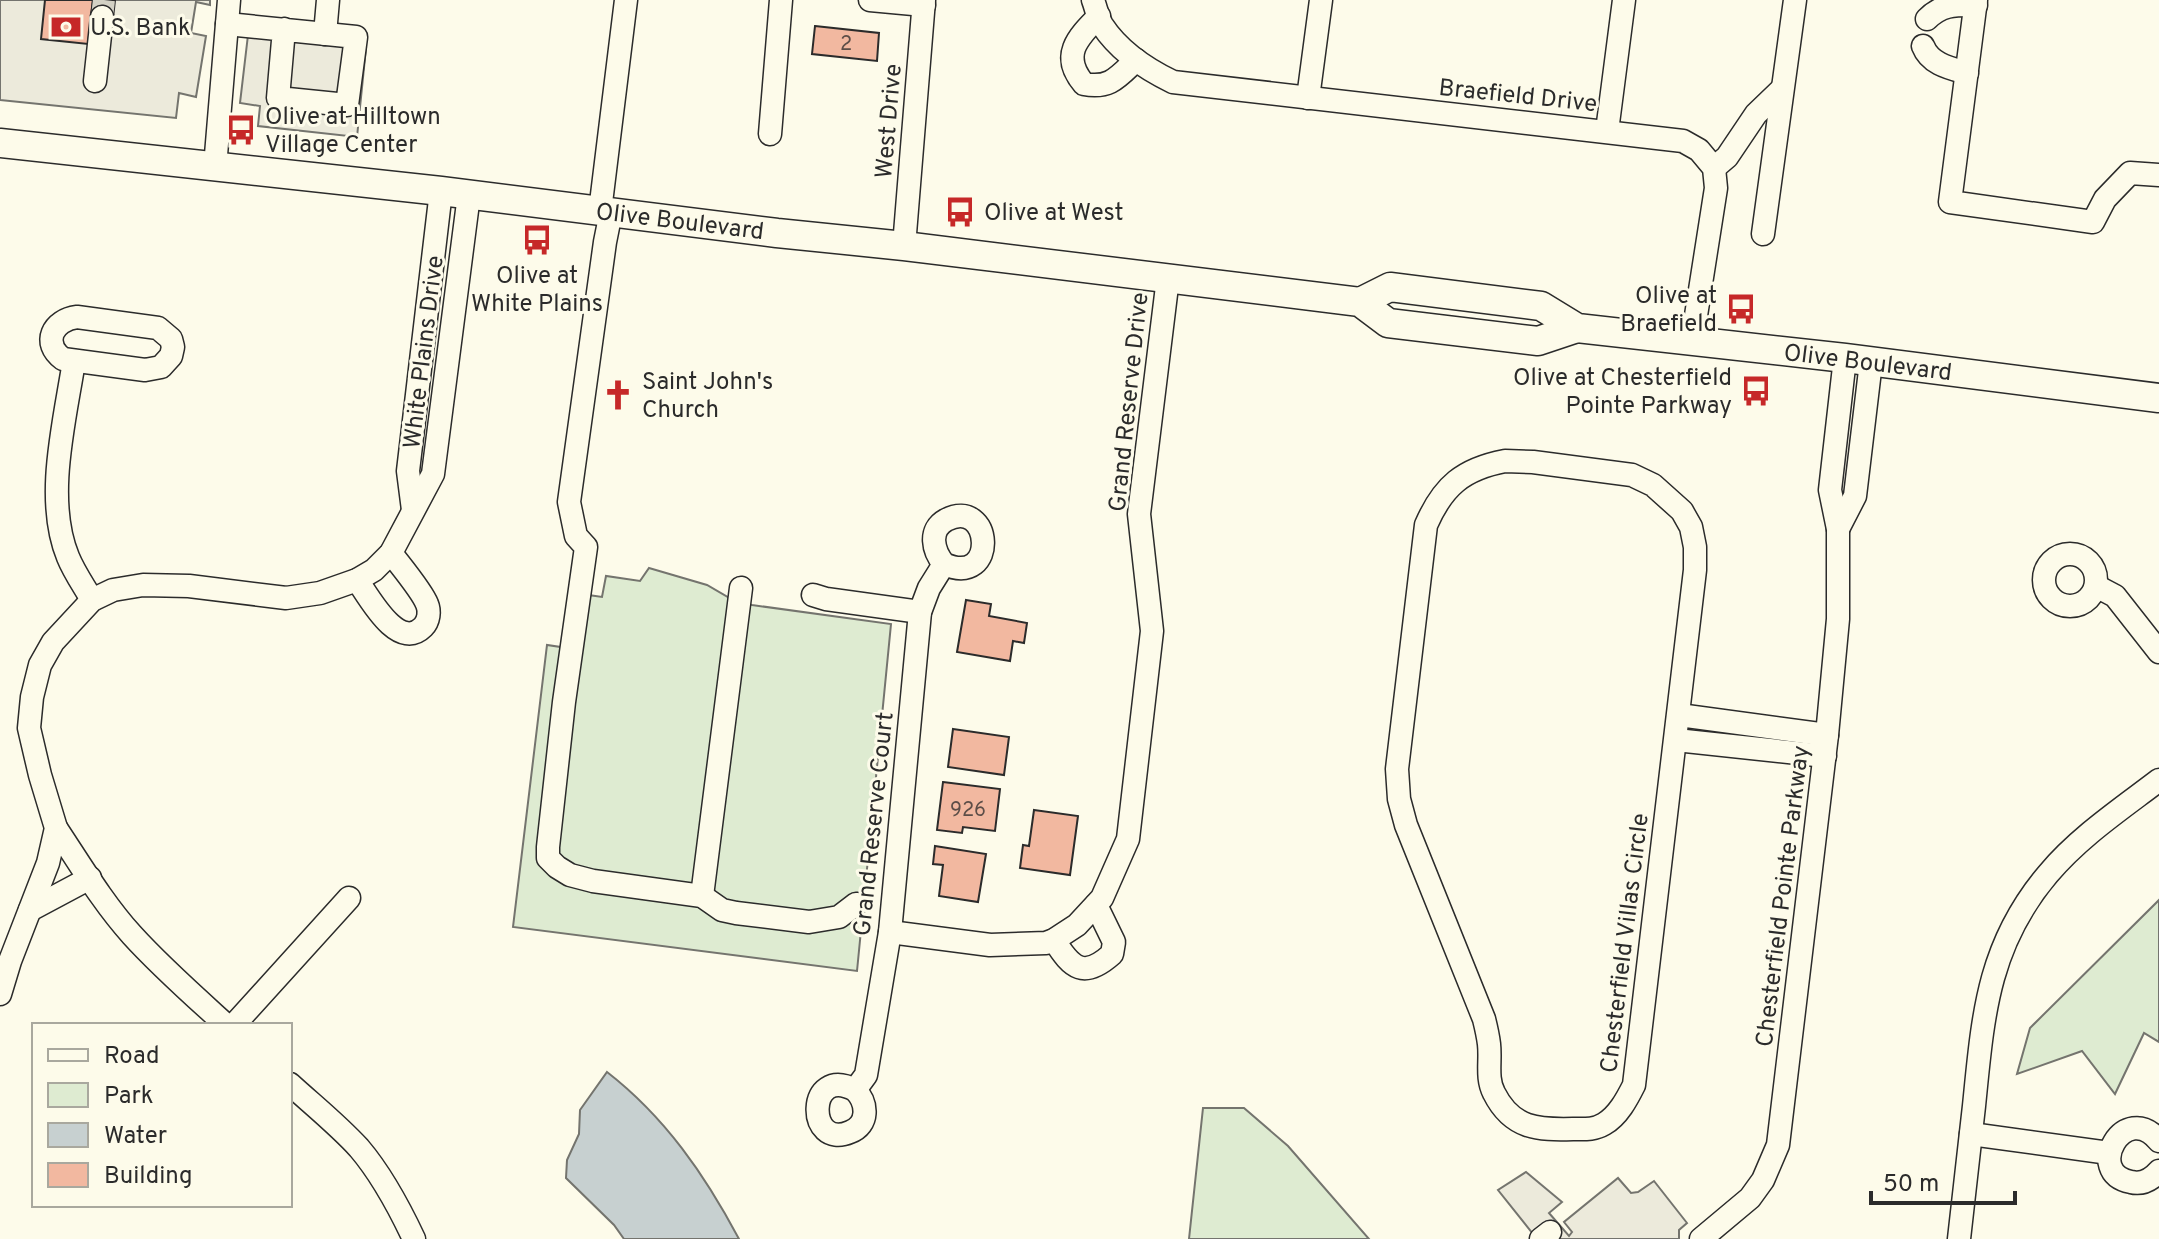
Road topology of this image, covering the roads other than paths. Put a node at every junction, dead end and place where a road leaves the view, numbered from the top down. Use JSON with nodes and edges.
{"nodes":[{"id":1,"x":229,"y":0,"type":"edge"},
{"id":2,"x":328,"y":0,"type":"edge"},
{"id":3,"x":626,"y":0,"type":"edge"},
{"id":4,"x":781,"y":0,"type":"edge"},
{"id":5,"x":870,"y":0,"type":"edge"},
{"id":6,"x":1321,"y":0,"type":"edge"},
{"id":7,"x":1624,"y":0,"type":"edge"},
{"id":8,"x":1795,"y":0,"type":"edge"},
{"id":9,"x":924,"y":2,"type":"edge"},
{"id":10,"x":1976,"y":2,"type":"edge"},
{"id":11,"x":1096,"y":8,"type":"edge"},
{"id":12,"x":102,"y":17,"type":"tunnel mouth"},
{"id":13,"x":1927,"y":19,"type":"dead end"},
{"id":14,"x":227,"y":24,"type":"junction"},
{"id":15,"x":284,"y":29,"type":"junction"},
{"id":16,"x":325,"y":34,"type":"junction"},
{"id":17,"x":1923,"y":46,"type":"dead end"},
{"id":18,"x":1136,"y":60,"type":"junction"},
{"id":19,"x":1967,"y":73,"type":"junction"},
{"id":20,"x":95,"y":81,"type":"dead end"},
{"id":21,"x":1782,"y":89,"type":"junction"},
{"id":22,"x":1308,"y":98,"type":"junction"},
{"id":23,"x":1607,"y":131,"type":"junction"},
{"id":24,"x":770,"y":134,"type":"dead end"},
{"id":25,"x":0,"y":143,"type":"edge"},
{"id":26,"x":215,"y":167,"type":"junction"},
{"id":27,"x":1714,"y":168,"type":"junction"},
{"id":28,"x":2159,"y":175,"type":"edge"},
{"id":29,"x":455,"y":193,"type":"junction"},
{"id":30,"x":606,"y":212,"type":"junction"},
{"id":31,"x":1763,"y":234,"type":"dead end"},
{"id":32,"x":904,"y":246,"type":"junction"},
{"id":33,"x":1168,"y":278,"type":"junction"},
{"id":34,"x":1692,"y":341,"type":"junction"},
{"id":35,"x":1858,"y":360,"type":"junction"},
{"id":36,"x":74,"y":361,"type":"junction"},
{"id":37,"x":2159,"y":398,"type":"edge"},
{"id":38,"x":391,"y":553,"type":"junction"},
{"id":39,"x":944,"y":564,"type":"dead end"},
{"id":40,"x":357,"y":580,"type":"junction"},
{"id":41,"x":2096,"y":586,"type":"dead end"},
{"id":42,"x":741,"y":588,"type":"dead end"},
{"id":43,"x":813,"y":595,"type":"dead end"},
{"id":44,"x":92,"y":600,"type":"junction"},
{"id":45,"x":920,"y":612,"type":"junction"},
{"id":46,"x":2159,"y":652,"type":"edge"},
{"id":47,"x":1679,"y":715,"type":"junction"},
{"id":48,"x":1676,"y":740,"type":"junction"},
{"id":49,"x":1826,"y":746,"type":"junction"},
{"id":50,"x":2159,"y":780,"type":"edge"},
{"id":51,"x":56,"y":828,"type":"junction"},
{"id":52,"x":90,"y":878,"type":"junction"},
{"id":53,"x":702,"y":896,"type":"junction"},
{"id":54,"x":349,"y":898,"type":"dead end"},
{"id":55,"x":856,"y":904,"type":"dead end"},
{"id":56,"x":1096,"y":905,"type":"junction"},
{"id":57,"x":30,"y":910,"type":"junction"},
{"id":58,"x":890,"y":932,"type":"junction"},
{"id":59,"x":1054,"y":940,"type":"junction"},
{"id":60,"x":0,"y":994,"type":"edge"},
{"id":61,"x":224,"y":1023,"type":"edge"},
{"id":62,"x":236,"y":1023,"type":"edge"},
{"id":63,"x":292,"y":1086,"type":"edge"},
{"id":64,"x":855,"y":1090,"type":"dead end"},
{"id":65,"x":1971,"y":1134,"type":"junction"},
{"id":66,"x":2159,"y":1141,"type":"edge"},
{"id":67,"x":2109,"y":1153,"type":"junction"},
{"id":68,"x":2159,"y":1171,"type":"edge"},
{"id":69,"x":414,"y":1239,"type":"edge"},
{"id":70,"x":1701,"y":1239,"type":"edge"},
{"id":71,"x":1959,"y":1239,"type":"edge"}],
"edges":[{"from":1,"to":14,"type":"street"},
{"from":2,"to":16,"type":"street"},
{"from":3,"to":30,"type":"street"},
{"from":4,"to":24,"type":"street"},
{"from":5,"to":9,"type":"street"},
{"from":6,"to":22,"type":"street"},
{"from":7,"to":23,"type":"street"},
{"from":8,"to":21,"type":"street"},
{"from":9,"to":32,"type":"street","name":"West Drive"},
{"from":10,"to":13,"type":"street"},
{"from":10,"to":19,"type":"street"},
{"from":11,"to":18,"type":"street","name":"Braefield Drive"},
{"from":11,"to":18,"type":"street","name":"Braefield Drive"},
{"from":12,"to":20,"type":"street"},
{"from":14,"to":15,"type":"street"},
{"from":14,"to":26,"type":"street"},
{"from":15,"to":16,"type":"street"},
{"from":15,"to":16,"type":"street"},
{"from":17,"to":19,"type":"street"},
{"from":18,"to":22,"type":"street","name":"Braefield Drive"},
{"from":19,"to":28,"type":"street"},
{"from":21,"to":27,"type":"street"},
{"from":21,"to":31,"type":"street"},
{"from":22,"to":23,"type":"street","name":"Braefield Drive"},
{"from":23,"to":27,"type":"street","name":"Braefield Drive"},
{"from":25,"to":26,"type":"main road","name":"Olive Boulevard"},
{"from":26,"to":29,"type":"main road","name":"Olive Boulevard"},
{"from":27,"to":34,"type":"street"},
{"from":29,"to":30,"type":"main road","name":"Olive Boulevard"},
{"from":29,"to":38,"type":"street","name":"White Plains Drive"},
{"from":30,"to":32,"type":"main road","name":"Olive Boulevard"},
{"from":30,"to":53,"type":"street"},
{"from":32,"to":33,"type":"main road","name":"Olive Boulevard"},
{"from":33,"to":34,"type":"main road","name":"Olive Boulevard"},
{"from":33,"to":56,"type":"street","name":"Grand Reserve Drive"},
{"from":34,"to":35,"type":"main road","name":"Olive Boulevard"},
{"from":35,"to":37,"type":"main road","name":"Olive Boulevard"},
{"from":35,"to":49,"type":"street","name":"Chesterfield Pointe Parkway"},
{"from":36,"to":36,"type":"street"},
{"from":36,"to":44,"type":"street"},
{"from":38,"to":40,"type":"street","name":"White Plains Drive"},
{"from":38,"to":40,"type":"street"},
{"from":39,"to":45,"type":"street","name":"Grand Reserve Court"},
{"from":40,"to":44,"type":"street","name":"White Plains Drive"},
{"from":41,"to":46,"type":"street"},
{"from":42,"to":53,"type":"street"},
{"from":43,"to":45,"type":"street"},
{"from":44,"to":51,"type":"street","name":"White Plains Drive"},
{"from":45,"to":58,"type":"street","name":"Grand Reserve Court"},
{"from":47,"to":48,"type":"street","name":"Chesterfield Villas Circle"},
{"from":47,"to":48,"type":"street","name":"Chesterfield Villas Circle"},
{"from":47,"to":49,"type":"street"},
{"from":48,"to":49,"type":"street"},
{"from":49,"to":70,"type":"street","name":"Chesterfield Pointe Parkway"},
{"from":50,"to":65,"type":"street"},
{"from":51,"to":52,"type":"street"},
{"from":51,"to":57,"type":"street"},
{"from":52,"to":57,"type":"street"},
{"from":52,"to":61,"type":"street"},
{"from":53,"to":55,"type":"street"},
{"from":54,"to":62,"type":"street"},
{"from":56,"to":59,"type":"street","name":"Grand Reserve Drive"},
{"from":56,"to":59,"type":"street"},
{"from":57,"to":60,"type":"street"},
{"from":58,"to":59,"type":"street"},
{"from":58,"to":64,"type":"street","name":"Grand Reserve Court"},
{"from":63,"to":69,"type":"street"},
{"from":65,"to":67,"type":"street"},
{"from":65,"to":71,"type":"street"},
{"from":66,"to":67,"type":"street"},
{"from":67,"to":68,"type":"street"}]}
